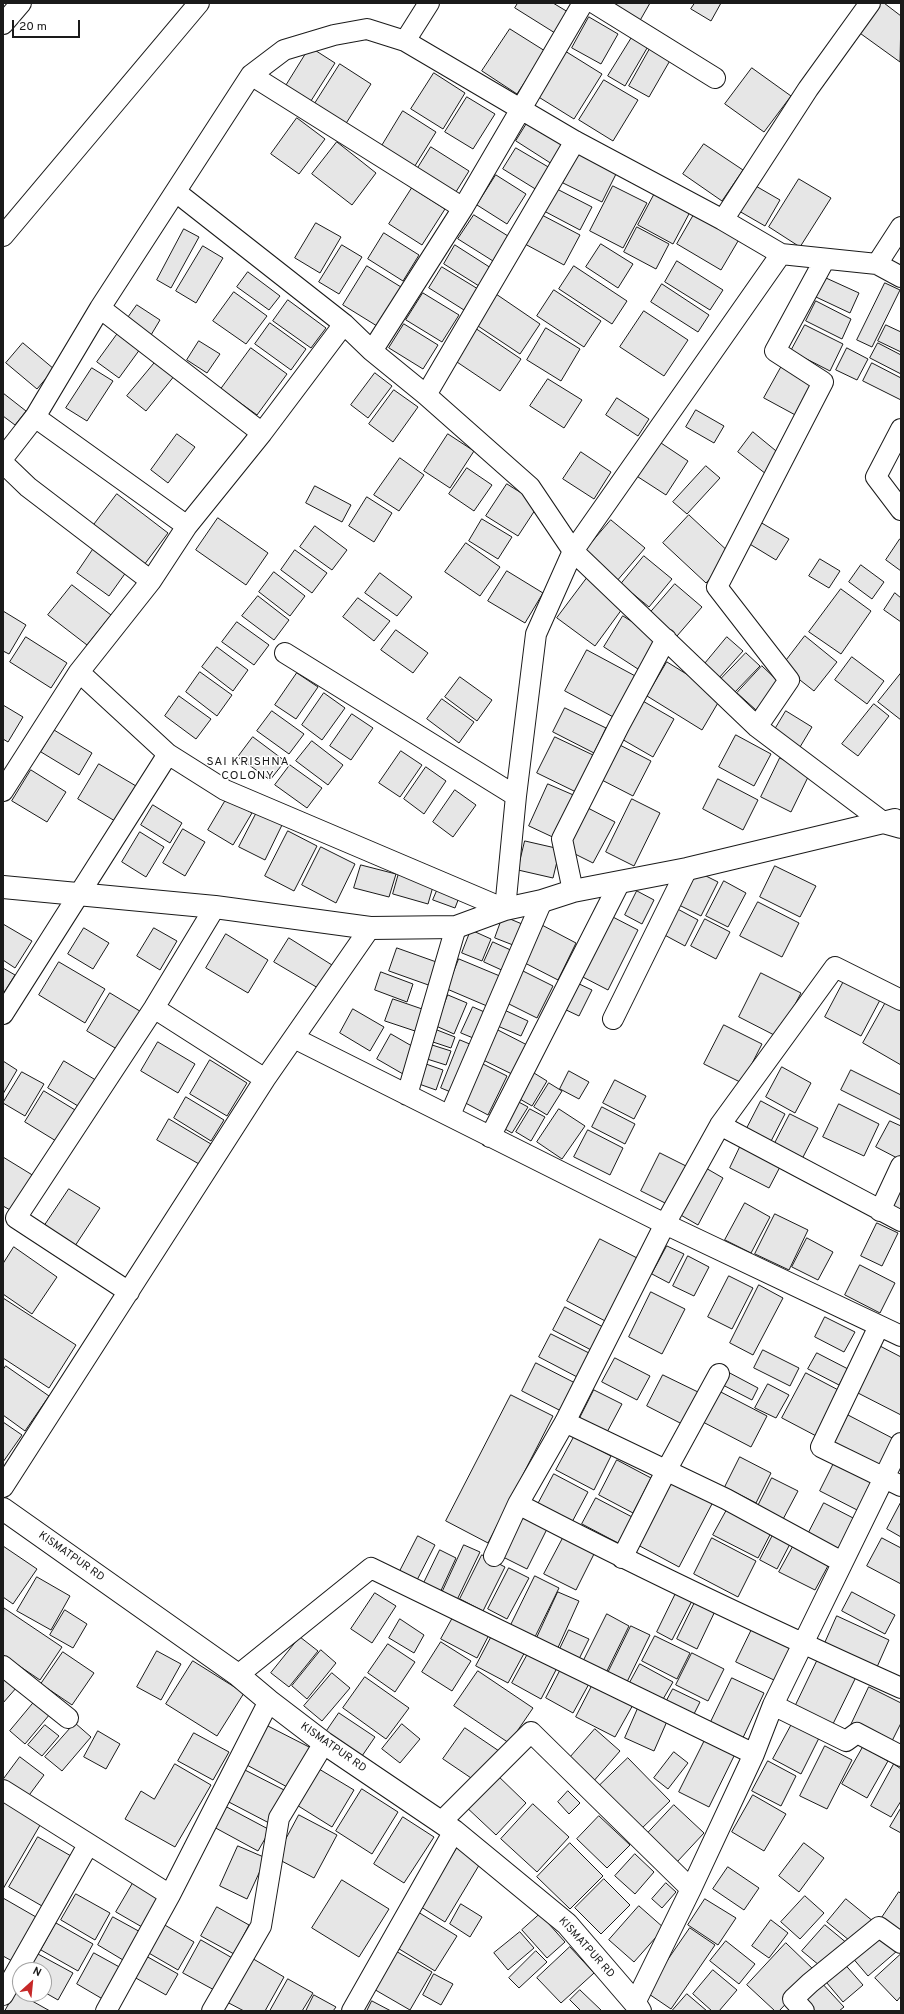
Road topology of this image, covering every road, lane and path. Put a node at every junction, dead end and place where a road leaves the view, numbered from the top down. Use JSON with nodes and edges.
{"nodes":[{"id":1,"x":21,"y":3,"type":"edge"},
{"id":2,"x":199,"y":3,"type":"edge"},
{"id":3,"x":429,"y":3,"type":"edge"},
{"id":4,"x":583,"y":3,"type":"edge"},
{"id":5,"x":594,"y":3,"type":"edge"},
{"id":6,"x":870,"y":3,"type":"edge"},
{"id":7,"x":3,"y":24,"type":"edge"},
{"id":8,"x":405,"y":41,"type":"junction"},
{"id":9,"x":251,"y":75,"type":"junction"},
{"id":10,"x":715,"y":78,"type":"dead end"},
{"id":11,"x":522,"y":109,"type":"junction"},
{"id":12,"x":575,"y":142,"type":"junction"},
{"id":13,"x":176,"y":192,"type":"junction"},
{"id":14,"x":463,"y":208,"type":"junction"},
{"id":15,"x":723,"y":220,"type":"junction"},
{"id":16,"x":901,"y":227,"type":"edge"},
{"id":17,"x":3,"y":236,"type":"edge"},
{"id":18,"x":781,"y":254,"type":"junction"},
{"id":19,"x":825,"y":259,"type":"junction"},
{"id":20,"x":877,"y":264,"type":"junction"},
{"id":21,"x":901,"y":277,"type":"edge"},
{"id":22,"x":100,"y":308,"type":"junction"},
{"id":23,"x":344,"y":324,"type":"junction"},
{"id":24,"x":372,"y":351,"type":"junction"},
{"id":25,"x":426,"y":395,"type":"junction"},
{"id":26,"x":35,"y":417,"type":"junction"},
{"id":27,"x":901,"y":428,"type":"edge"},
{"id":28,"x":262,"y":433,"type":"junction"},
{"id":29,"x":3,"y":458,"type":"edge"},
{"id":30,"x":3,"y":463,"type":"edge"},
{"id":31,"x":901,"y":510,"type":"edge"},
{"id":32,"x":187,"y":526,"type":"junction"},
{"id":33,"x":573,"y":551,"type":"junction"},
{"id":34,"x":151,"y":581,"type":"junction"},
{"id":35,"x":666,"y":639,"type":"junction"},
{"id":36,"x":286,"y":653,"type":"dead end"},
{"id":37,"x":79,"y":672,"type":"junction"},
{"id":38,"x":757,"y":727,"type":"junction"},
{"id":39,"x":168,"y":754,"type":"junction"},
{"id":40,"x":3,"y":791,"type":"edge"},
{"id":41,"x":516,"y":796,"type":"junction"},
{"id":42,"x":895,"y":822,"type":"edge"},
{"id":43,"x":687,"y":869,"type":"junction"},
{"id":44,"x":620,"y":882,"type":"junction"},
{"id":45,"x":3,"y":887,"type":"edge"},
{"id":46,"x":573,"y":891,"type":"junction"},
{"id":47,"x":80,"y":894,"type":"junction"},
{"id":48,"x":542,"y":901,"type":"junction"},
{"id":49,"x":215,"y":907,"type":"junction"},
{"id":50,"x":505,"y":909,"type":"junction"},
{"id":51,"x":456,"y":927,"type":"junction"},
{"id":52,"x":370,"y":928,"type":"junction"},
{"id":53,"x":901,"y":1000,"type":"edge"},
{"id":54,"x":154,"y":1008,"type":"junction"},
{"id":55,"x":3,"y":1014,"type":"edge"},
{"id":56,"x":613,"y":1019,"type":"dead end"},
{"id":57,"x":294,"y":1038,"type":"junction"},
{"id":58,"x":264,"y":1079,"type":"junction"},
{"id":59,"x":407,"y":1095,"type":"junction"},
{"id":60,"x":450,"y":1115,"type":"junction"},
{"id":61,"x":720,"y":1125,"type":"junction"},
{"id":62,"x":490,"y":1137,"type":"junction"},
{"id":63,"x":901,"y":1166,"type":"edge"},
{"id":64,"x":880,"y":1211,"type":"junction"},
{"id":65,"x":901,"y":1221,"type":"edge"},
{"id":66,"x":666,"y":1224,"type":"junction"},
{"id":67,"x":129,"y":1292,"type":"junction"},
{"id":68,"x":879,"y":1326,"type":"junction"},
{"id":69,"x":901,"y":1336,"type":"edge"},
{"id":70,"x":719,"y":1374,"type":"dead end"},
{"id":71,"x":565,"y":1422,"type":"junction"},
{"id":72,"x":901,"y":1443,"type":"edge"},
{"id":73,"x":667,"y":1469,"type":"junction"},
{"id":74,"x":892,"y":1482,"type":"edge"},
{"id":75,"x":3,"y":1487,"type":"edge"},
{"id":76,"x":518,"y":1504,"type":"junction"},
{"id":77,"x":3,"y":1509,"type":"edge"},
{"id":78,"x":494,"y":1556,"type":"dead end"},
{"id":79,"x":622,"y":1558,"type":"junction"},
{"id":80,"x":842,"y":1562,"type":"junction"},
{"id":81,"x":803,"y":1644,"type":"junction"},
{"id":82,"x":3,"y":1666,"type":"edge"},
{"id":83,"x":238,"y":1674,"type":"junction"},
{"id":84,"x":901,"y":1688,"type":"edge"},
{"id":85,"x":269,"y":1701,"type":"junction"},
{"id":86,"x":774,"y":1705,"type":"junction"},
{"id":87,"x":68,"y":1718,"type":"dead end"},
{"id":88,"x":324,"y":1743,"type":"junction"},
{"id":89,"x":754,"y":1754,"type":"junction"},
{"id":90,"x":901,"y":1756,"type":"edge"},
{"id":91,"x":3,"y":1790,"type":"edge"},
{"id":92,"x":448,"y":1826,"type":"junction"},
{"id":93,"x":88,"y":1845,"type":"junction"},
{"id":94,"x":692,"y":1889,"type":"junction"},
{"id":95,"x":170,"y":1895,"type":"junction"},
{"id":96,"x":901,"y":1943,"type":"edge"},
{"id":97,"x":3,"y":1995,"type":"edge"},
{"id":98,"x":637,"y":2007,"type":"edge"},
{"id":99,"x":213,"y":2010,"type":"edge"},
{"id":100,"x":106,"y":2011,"type":"edge"},
{"id":101,"x":352,"y":2011,"type":"edge"},
{"id":102,"x":804,"y":2011,"type":"edge"}],
"edges":[{"from":1,"to":7,"type":"street"},
{"from":2,"to":17,"type":"street"},
{"from":3,"to":8,"type":"street"},
{"from":4,"to":11,"type":"street"},
{"from":5,"to":10,"type":"street"},
{"from":6,"to":15,"type":"street"},
{"from":8,"to":9,"type":"street"},
{"from":8,"to":11,"type":"street"},
{"from":9,"to":13,"type":"street"},
{"from":9,"to":14,"type":"street"},
{"from":11,"to":12,"type":"street"},
{"from":11,"to":14,"type":"street"},
{"from":12,"to":15,"type":"street"},
{"from":12,"to":25,"type":"street"},
{"from":13,"to":22,"type":"street"},
{"from":13,"to":23,"type":"street"},
{"from":14,"to":24,"type":"street"},
{"from":15,"to":18,"type":"street"},
{"from":16,"to":20,"type":"street"},
{"from":18,"to":19,"type":"street"},
{"from":18,"to":33,"type":"street"},
{"from":19,"to":20,"type":"street"},
{"from":19,"to":38,"type":"street"},
{"from":20,"to":21,"type":"street"},
{"from":22,"to":26,"type":"street"},
{"from":22,"to":28,"type":"street"},
{"from":23,"to":24,"type":"street"},
{"from":23,"to":28,"type":"street"},
{"from":24,"to":25,"type":"street"},
{"from":25,"to":33,"type":"street"},
{"from":26,"to":29,"type":"street"},
{"from":26,"to":32,"type":"street"},
{"from":27,"to":31,"type":"street"},
{"from":28,"to":32,"type":"street"},
{"from":30,"to":34,"type":"street"},
{"from":32,"to":34,"type":"street"},
{"from":33,"to":35,"type":"street"},
{"from":33,"to":41,"type":"street"},
{"from":34,"to":37,"type":"street"},
{"from":35,"to":38,"type":"street"},
{"from":35,"to":46,"type":"street"},
{"from":36,"to":41,"type":"street"},
{"from":37,"to":39,"type":"street"},
{"from":37,"to":40,"type":"street"},
{"from":38,"to":42,"type":"street"},
{"from":39,"to":47,"type":"street"},
{"from":39,"to":50,"type":"street"},
{"from":41,"to":50,"type":"street"},
{"from":42,"to":43,"type":"street"},
{"from":43,"to":44,"type":"street"},
{"from":43,"to":56,"type":"street"},
{"from":44,"to":46,"type":"street"},
{"from":44,"to":62,"type":"street"},
{"from":45,"to":47,"type":"street"},
{"from":46,"to":48,"type":"street"},
{"from":47,"to":49,"type":"street"},
{"from":47,"to":55,"type":"street"},
{"from":48,"to":50,"type":"street"},
{"from":48,"to":60,"type":"street"},
{"from":49,"to":52,"type":"street"},
{"from":49,"to":54,"type":"street"},
{"from":50,"to":51,"type":"street"},
{"from":51,"to":52,"type":"street"},
{"from":51,"to":59,"type":"street"},
{"from":52,"to":57,"type":"street"},
{"from":53,"to":61,"type":"street"},
{"from":54,"to":58,"type":"street"},
{"from":54,"to":67,"type":"street"},
{"from":57,"to":58,"type":"street"},
{"from":57,"to":59,"type":"street"},
{"from":58,"to":67,"type":"street"},
{"from":59,"to":60,"type":"street"},
{"from":60,"to":62,"type":"street"},
{"from":61,"to":64,"type":"street"},
{"from":61,"to":66,"type":"street"},
{"from":62,"to":66,"type":"street"},
{"from":63,"to":64,"type":"street"},
{"from":64,"to":65,"type":"street"},
{"from":66,"to":68,"type":"street"},
{"from":66,"to":71,"type":"street"},
{"from":67,"to":75,"type":"street"},
{"from":68,"to":69,"type":"street"},
{"from":68,"to":74,"type":"street"},
{"from":70,"to":73,"type":"street"},
{"from":71,"to":73,"type":"street"},
{"from":71,"to":76,"type":"street"},
{"from":72,"to":74,"type":"street"},
{"from":73,"to":79,"type":"street"},
{"from":73,"to":80,"type":"street"},
{"from":74,"to":80,"type":"street"},
{"from":76,"to":78,"type":"street"},
{"from":76,"to":79,"type":"street"},
{"from":77,"to":83,"type":"street","name":"KISMATPUR RD"},
{"from":79,"to":81,"type":"street"},
{"from":80,"to":81,"type":"street"},
{"from":81,"to":84,"type":"street"},
{"from":81,"to":86,"type":"street"},
{"from":82,"to":87,"type":"street"},
{"from":83,"to":85,"type":"street","name":"KISMATPUR RD"},
{"from":83,"to":89,"type":"street"},
{"from":85,"to":88,"type":"street","name":"KISMATPUR RD"},
{"from":85,"to":95,"type":"street"},
{"from":86,"to":89,"type":"street"},
{"from":86,"to":90,"type":"street"},
{"from":88,"to":92,"type":"street","name":"KISMATPUR RD"},
{"from":88,"to":99,"type":"street"},
{"from":89,"to":94,"type":"street"},
{"from":91,"to":93,"type":"street"},
{"from":92,"to":94,"type":"street"},
{"from":92,"to":98,"type":"street","name":"KISMATPUR RD"},
{"from":92,"to":101,"type":"street"},
{"from":93,"to":95,"type":"street"},
{"from":93,"to":97,"type":"street"},
{"from":94,"to":98,"type":"street"},
{"from":95,"to":100,"type":"street"},
{"from":96,"to":102,"type":"street"}]}
